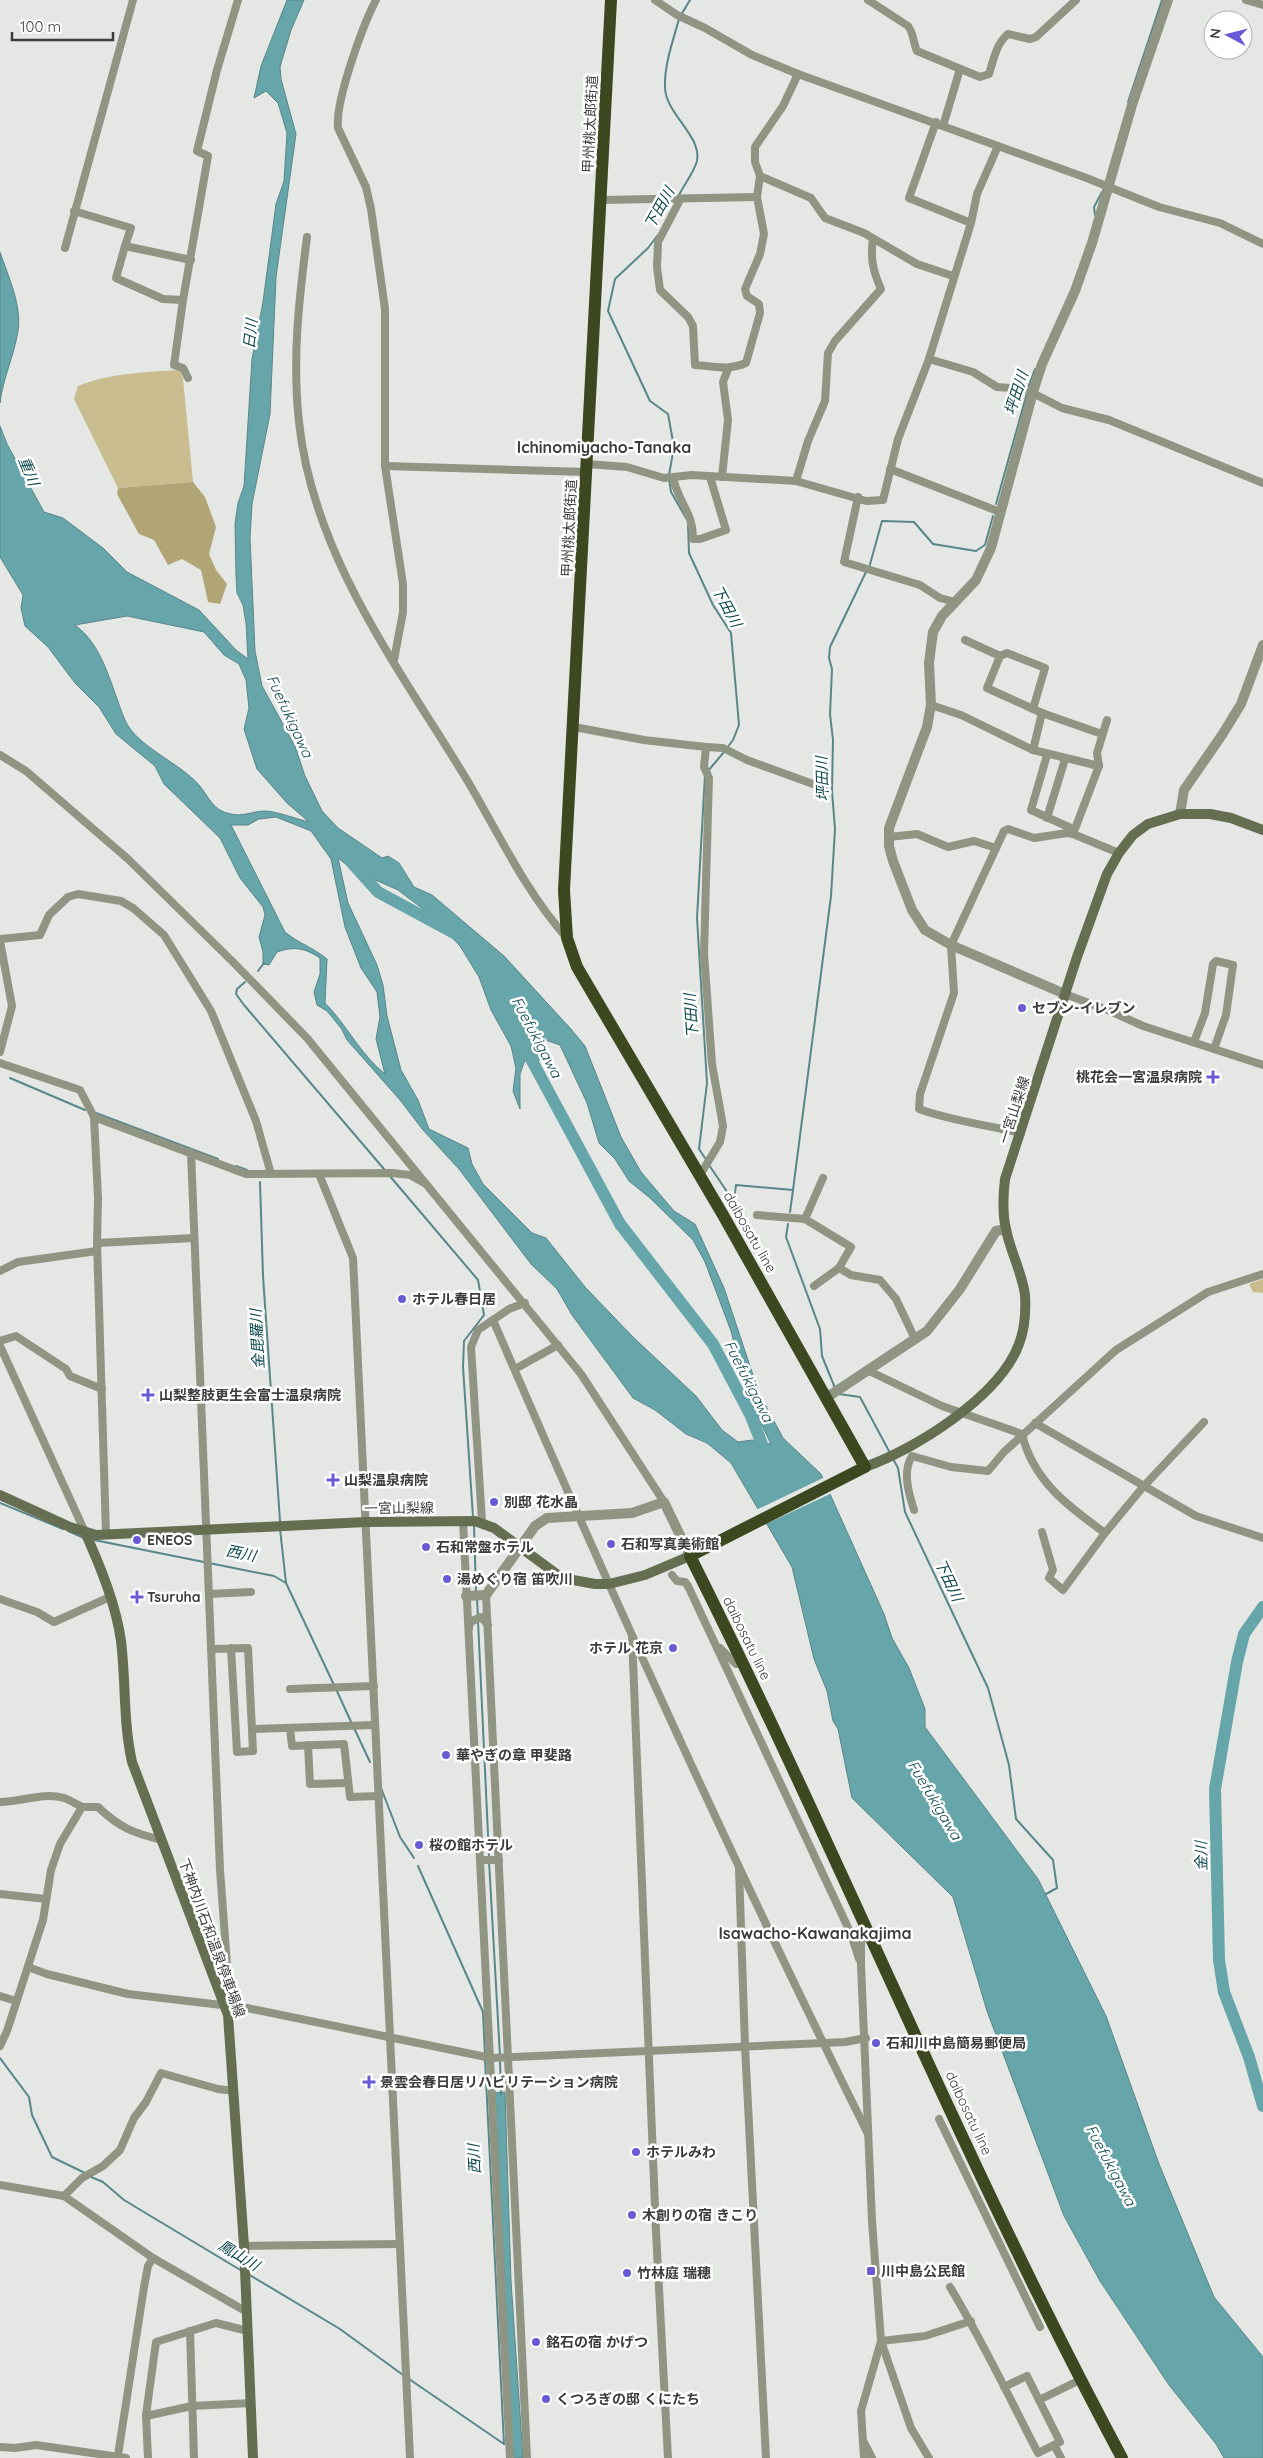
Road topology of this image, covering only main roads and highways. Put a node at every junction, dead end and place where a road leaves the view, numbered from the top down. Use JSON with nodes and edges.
{"nodes":[{"id":1,"x":611,"y":0,"type":"edge"},
{"id":2,"x":1263,"y":830,"type":"edge"},
{"id":3,"x":567,"y":938,"type":"joint"},
{"id":4,"x":860,"y":1469,"type":"junction"},
{"id":5,"x":0,"y":1495,"type":"edge"},
{"id":6,"x":87,"y":1537,"type":"junction"},
{"id":7,"x":696,"y":1553,"type":"junction"},
{"id":8,"x":253,"y":2458,"type":"edge"},
{"id":9,"x":1122,"y":2458,"type":"edge"}],
"edges":[{"from":1,"to":3,"type":"highway","name":"甲州桃太郎街道"},
{"from":2,"to":4,"type":"main road","name":"一宮山梨線"},
{"from":3,"to":4,"type":"highway","name":"daibosatu line"},
{"from":4,"to":7,"type":"highway"},
{"from":5,"to":6,"type":"main road"},
{"from":6,"to":7,"type":"main road","name":"一宮山梨線"},
{"from":6,"to":8,"type":"main road","name":"下神内川石和温泉停車場線"},
{"from":7,"to":9,"type":"highway","name":"daibosatu line"}]}
